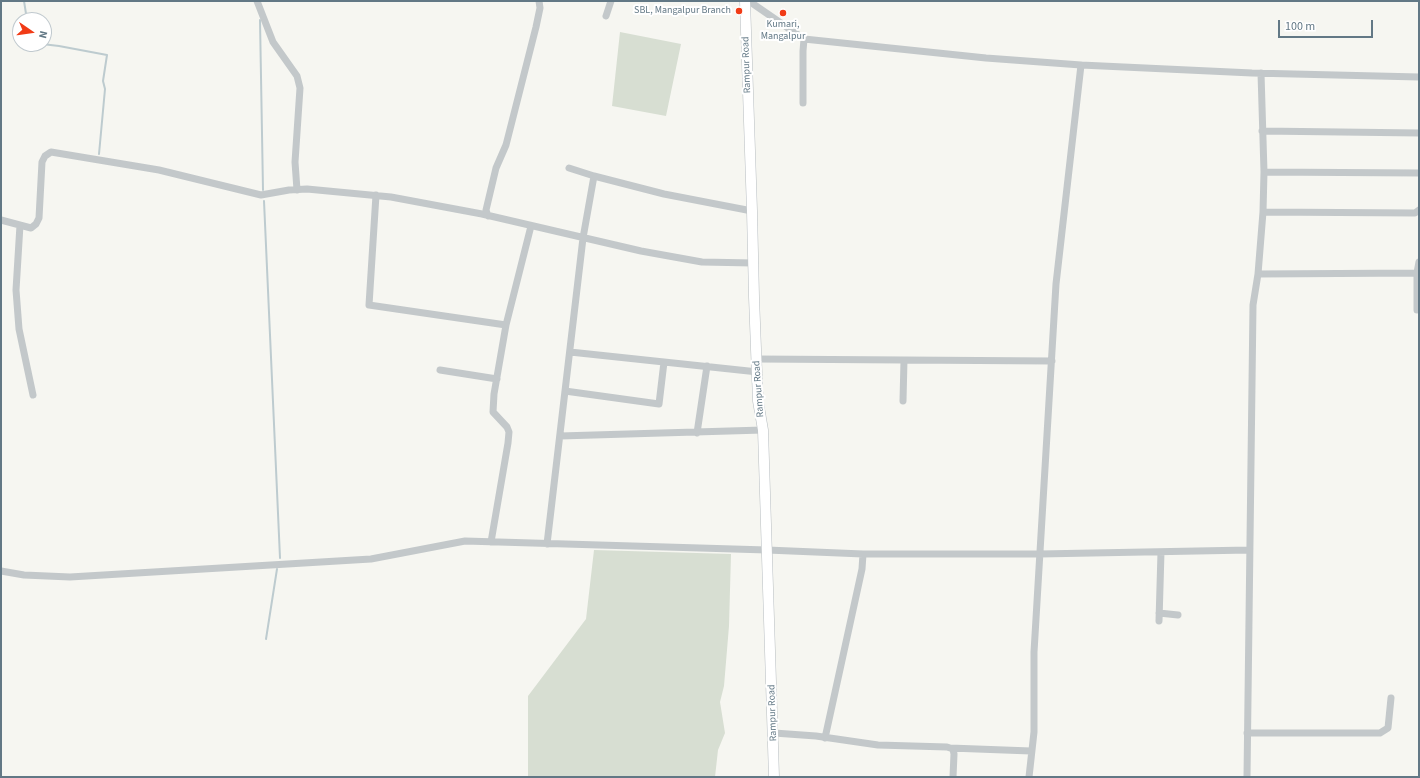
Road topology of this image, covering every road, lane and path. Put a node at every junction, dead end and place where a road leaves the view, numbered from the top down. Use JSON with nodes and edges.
{"nodes":[{"id":1,"x":257,"y":1,"type":"edge"},
{"id":2,"x":539,"y":1,"type":"edge"},
{"id":3,"x":611,"y":1,"type":"edge"},
{"id":4,"x":744,"y":1,"type":"edge"},
{"id":5,"x":748,"y":1,"type":"edge"},
{"id":6,"x":606,"y":16,"type":"dead end"},
{"id":7,"x":804,"y":39,"type":"junction"},
{"id":8,"x":1081,"y":65,"type":"junction"},
{"id":9,"x":1261,"y":73,"type":"junction"},
{"id":10,"x":1419,"y":76,"type":"edge"},
{"id":11,"x":803,"y":103,"type":"dead end"},
{"id":12,"x":1262,"y":131,"type":"junction"},
{"id":13,"x":1419,"y":132,"type":"edge"},
{"id":14,"x":569,"y":168,"type":"dead end"},
{"id":15,"x":1264,"y":172,"type":"junction"},
{"id":16,"x":1419,"y":173,"type":"edge"},
{"id":17,"x":594,"y":176,"type":"junction"},
{"id":18,"x":296,"y":190,"type":"junction"},
{"id":19,"x":376,"y":195,"type":"junction"},
{"id":20,"x":1419,"y":210,"type":"edge"},
{"id":21,"x":752,"y":211,"type":"junction"},
{"id":22,"x":1263,"y":212,"type":"junction"},
{"id":23,"x":488,"y":216,"type":"junction"},
{"id":24,"x":1,"y":220,"type":"edge"},
{"id":25,"x":20,"y":225,"type":"junction"},
{"id":26,"x":531,"y":226,"type":"junction"},
{"id":27,"x":583,"y":238,"type":"junction"},
{"id":28,"x":1419,"y":262,"type":"edge"},
{"id":29,"x":753,"y":263,"type":"junction"},
{"id":30,"x":1418,"y":273,"type":"edge"},
{"id":31,"x":1258,"y":274,"type":"junction"},
{"id":32,"x":1417,"y":310,"type":"dead end"},
{"id":33,"x":506,"y":325,"type":"junction"},
{"id":34,"x":570,"y":352,"type":"junction"},
{"id":35,"x":757,"y":359,"type":"junction"},
{"id":36,"x":904,"y":360,"type":"junction"},
{"id":37,"x":1052,"y":361,"type":"junction"},
{"id":38,"x":664,"y":362,"type":"junction"},
{"id":39,"x":707,"y":366,"type":"junction"},
{"id":40,"x":440,"y":370,"type":"dead end"},
{"id":41,"x":758,"y":372,"type":"junction"},
{"id":42,"x":497,"y":378,"type":"junction"},
{"id":43,"x":565,"y":391,"type":"junction"},
{"id":44,"x":33,"y":395,"type":"dead end"},
{"id":45,"x":903,"y":402,"type":"dead end"},
{"id":46,"x":763,"y":430,"type":"junction"},
{"id":47,"x":697,"y":433,"type":"junction"},
{"id":48,"x":560,"y":436,"type":"junction"},
{"id":49,"x":491,"y":542,"type":"junction"},
{"id":50,"x":547,"y":544,"type":"junction"},
{"id":51,"x":767,"y":550,"type":"junction"},
{"id":52,"x":1249,"y":550,"type":"junction"},
{"id":53,"x":1161,"y":552,"type":"junction"},
{"id":54,"x":864,"y":554,"type":"junction"},
{"id":55,"x":1040,"y":554,"type":"junction"},
{"id":56,"x":1,"y":571,"type":"edge"},
{"id":57,"x":1159,"y":613,"type":"junction"},
{"id":58,"x":1178,"y":615,"type":"dead end"},
{"id":59,"x":1159,"y":621,"type":"dead end"},
{"id":60,"x":1390,"y":698,"type":"dead end"},
{"id":61,"x":774,"y":733,"type":"junction"},
{"id":62,"x":1247,"y":733,"type":"junction"},
{"id":63,"x":825,"y":738,"type":"junction"},
{"id":64,"x":950,"y":748,"type":"junction"},
{"id":65,"x":1031,"y":751,"type":"junction"},
{"id":66,"x":774,"y":777,"type":"edge"},
{"id":67,"x":953,"y":777,"type":"edge"},
{"id":68,"x":1029,"y":777,"type":"edge"},
{"id":69,"x":1247,"y":777,"type":"edge"}],
"edges":[{"from":1,"to":18,"type":"street"},
{"from":2,"to":23,"type":"street"},
{"from":3,"to":6,"type":"street"},
{"from":4,"to":21,"type":"main road","name":"Rampur Road"},
{"from":5,"to":7,"type":"street"},
{"from":7,"to":8,"type":"street"},
{"from":7,"to":11,"type":"street"},
{"from":8,"to":9,"type":"street"},
{"from":8,"to":37,"type":"street"},
{"from":9,"to":10,"type":"street"},
{"from":9,"to":12,"type":"street"},
{"from":12,"to":13,"type":"street"},
{"from":12,"to":15,"type":"street"},
{"from":14,"to":17,"type":"street"},
{"from":15,"to":16,"type":"street"},
{"from":15,"to":22,"type":"street"},
{"from":17,"to":21,"type":"street"},
{"from":17,"to":27,"type":"street"},
{"from":18,"to":19,"type":"street"},
{"from":18,"to":25,"type":"street"},
{"from":19,"to":23,"type":"street"},
{"from":19,"to":33,"type":"street"},
{"from":20,"to":22,"type":"street"},
{"from":21,"to":29,"type":"main road","name":"Rampur Road"},
{"from":22,"to":31,"type":"street"},
{"from":23,"to":26,"type":"street"},
{"from":24,"to":25,"type":"street"},
{"from":25,"to":44,"type":"street"},
{"from":26,"to":27,"type":"street"},
{"from":26,"to":33,"type":"street"},
{"from":27,"to":29,"type":"street"},
{"from":27,"to":34,"type":"street"},
{"from":28,"to":30,"type":"street"},
{"from":29,"to":35,"type":"main road","name":"Rampur Road"},
{"from":30,"to":31,"type":"street"},
{"from":30,"to":32,"type":"street"},
{"from":31,"to":52,"type":"street"},
{"from":33,"to":42,"type":"street"},
{"from":34,"to":38,"type":"street"},
{"from":34,"to":43,"type":"street"},
{"from":35,"to":36,"type":"street"},
{"from":35,"to":41,"type":"main road","name":"Rampur Road"},
{"from":36,"to":37,"type":"street"},
{"from":36,"to":45,"type":"street"},
{"from":37,"to":55,"type":"street"},
{"from":38,"to":39,"type":"street"},
{"from":38,"to":43,"type":"street"},
{"from":39,"to":41,"type":"street"},
{"from":39,"to":47,"type":"street"},
{"from":40,"to":42,"type":"street"},
{"from":41,"to":46,"type":"main road","name":"Rampur Road"},
{"from":42,"to":49,"type":"street"},
{"from":43,"to":48,"type":"street"},
{"from":46,"to":47,"type":"street"},
{"from":46,"to":51,"type":"main road","name":"Rampur Road"},
{"from":47,"to":48,"type":"street"},
{"from":48,"to":50,"type":"street"},
{"from":49,"to":50,"type":"street"},
{"from":49,"to":56,"type":"street"},
{"from":50,"to":51,"type":"street"},
{"from":51,"to":54,"type":"street"},
{"from":51,"to":61,"type":"main road","name":"Rampur Road"},
{"from":52,"to":53,"type":"street"},
{"from":52,"to":62,"type":"street"},
{"from":53,"to":55,"type":"street"},
{"from":53,"to":57,"type":"street"},
{"from":54,"to":55,"type":"street"},
{"from":54,"to":63,"type":"street"},
{"from":55,"to":65,"type":"street"},
{"from":57,"to":58,"type":"street"},
{"from":57,"to":59,"type":"street"},
{"from":60,"to":62,"type":"street"},
{"from":61,"to":63,"type":"street"},
{"from":61,"to":66,"type":"main road","name":"Rampur Road"},
{"from":62,"to":69,"type":"street"},
{"from":63,"to":64,"type":"street"},
{"from":64,"to":65,"type":"street"},
{"from":64,"to":67,"type":"street"},
{"from":65,"to":68,"type":"street"}]}
